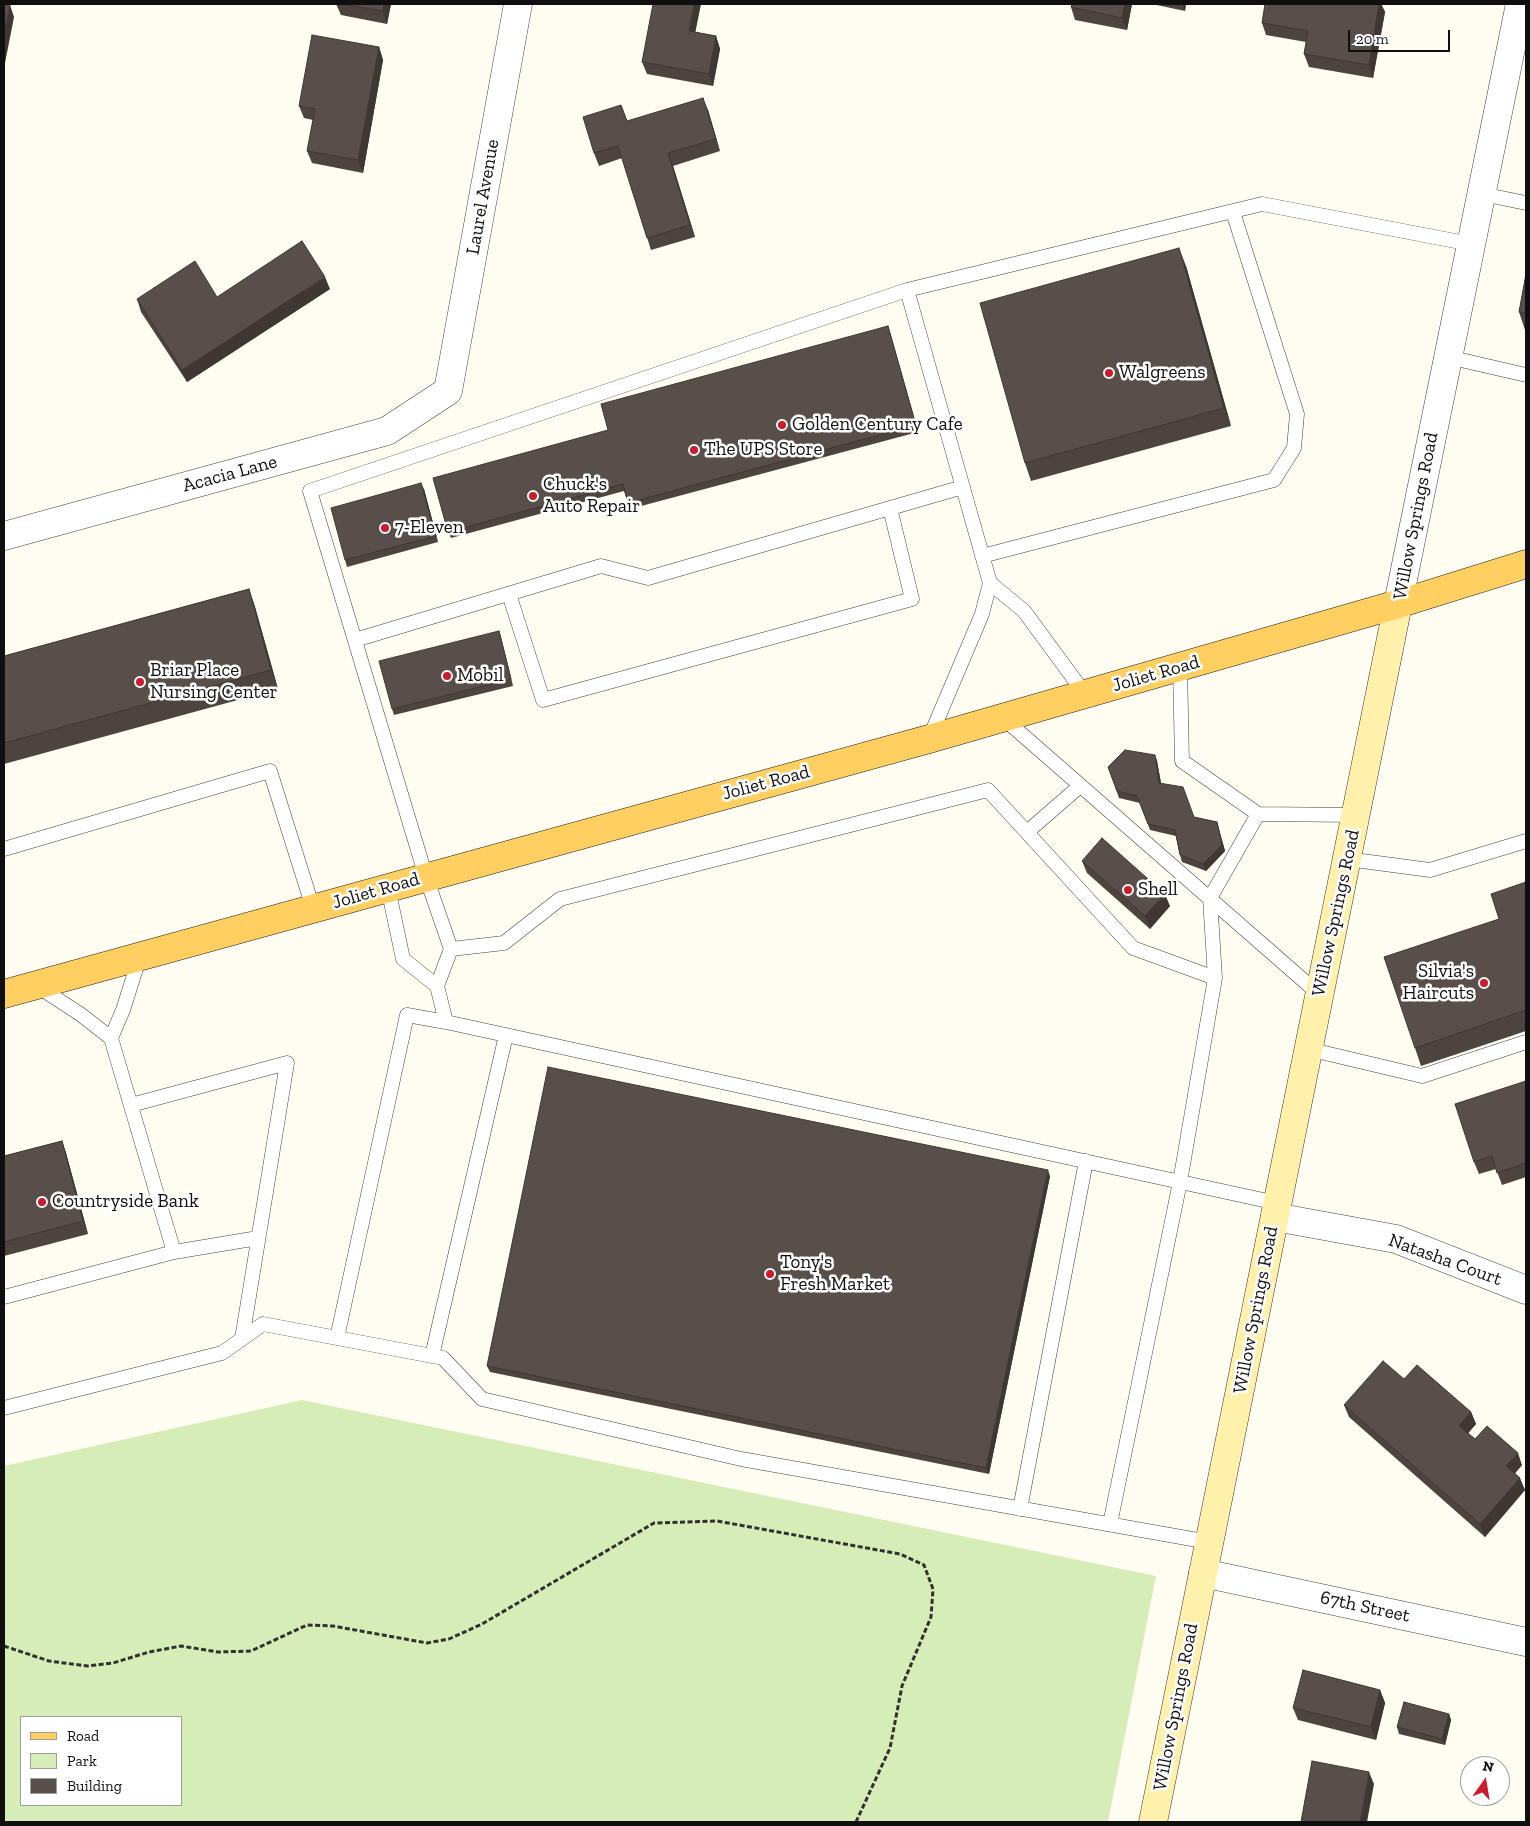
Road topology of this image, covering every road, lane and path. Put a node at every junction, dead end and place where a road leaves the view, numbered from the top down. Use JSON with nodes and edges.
{"nodes":[{"id":1,"x":518,"y":4,"type":"edge"},
{"id":2,"x":1520,"y":4,"type":"edge"},
{"id":3,"x":1482,"y":194,"type":"junction"},
{"id":4,"x":1526,"y":204,"type":"edge"},
{"id":5,"x":1233,"y":212,"type":"junction"},
{"id":6,"x":1471,"y":244,"type":"junction"},
{"id":7,"x":907,"y":290,"type":"junction"},
{"id":8,"x":1448,"y":357,"type":"junction"},
{"id":9,"x":1526,"y":375,"type":"edge"},
{"id":10,"x":448,"y":391,"type":"joint"},
{"id":11,"x":963,"y":487,"type":"junction"},
{"id":12,"x":890,"y":508,"type":"junction"},
{"id":13,"x":4,"y":536,"type":"edge"},
{"id":14,"x":982,"y":556,"type":"junction"},
{"id":15,"x":1526,"y":564,"type":"edge"},
{"id":16,"x":990,"y":583,"type":"junction"},
{"id":17,"x":510,"y":594,"type":"junction"},
{"id":18,"x":1398,"y":604,"type":"junction"},
{"id":19,"x":355,"y":640,"type":"junction"},
{"id":20,"x":1180,"y":667,"type":"junction"},
{"id":21,"x":1085,"y":694,"type":"junction"},
{"id":22,"x":1002,"y":717,"type":"junction"},
{"id":23,"x":929,"y":739,"type":"junction"},
{"id":24,"x":1080,"y":786,"type":"junction"},
{"id":25,"x":1258,"y":814,"type":"junction"},
{"id":26,"x":1356,"y":816,"type":"junction"},
{"id":27,"x":1027,"y":832,"type":"junction"},
{"id":28,"x":1526,"y":841,"type":"edge"},
{"id":29,"x":4,"y":849,"type":"edge"},
{"id":30,"x":1347,"y":859,"type":"junction"},
{"id":31,"x":426,"y":877,"type":"junction"},
{"id":32,"x":388,"y":888,"type":"junction"},
{"id":33,"x":1210,"y":898,"type":"junction"},
{"id":34,"x":313,"y":908,"type":"junction"},
{"id":35,"x":451,"y":948,"type":"junction"},
{"id":36,"x":140,"y":956,"type":"junction"},
{"id":37,"x":1215,"y":978,"type":"junction"},
{"id":38,"x":36,"y":985,"type":"junction"},
{"id":39,"x":437,"y":986,"type":"junction"},
{"id":40,"x":4,"y":994,"type":"edge"},
{"id":41,"x":1319,"y":994,"type":"junction"},
{"id":42,"x":446,"y":1022,"type":"junction"},
{"id":43,"x":506,"y":1035,"type":"junction"},
{"id":44,"x":111,"y":1038,"type":"junction"},
{"id":45,"x":1526,"y":1042,"type":"edge"},
{"id":46,"x":1308,"y":1049,"type":"junction"},
{"id":47,"x":131,"y":1105,"type":"junction"},
{"id":48,"x":1086,"y":1161,"type":"junction"},
{"id":49,"x":1180,"y":1182,"type":"junction"},
{"id":50,"x":1276,"y":1210,"type":"junction"},
{"id":51,"x":258,"y":1238,"type":"junction"},
{"id":52,"x":174,"y":1252,"type":"junction"},
{"id":53,"x":1526,"y":1290,"type":"edge"},
{"id":54,"x":4,"y":1297,"type":"edge"},
{"id":55,"x":337,"y":1338,"type":"junction"},
{"id":56,"x":242,"y":1339,"type":"junction"},
{"id":57,"x":432,"y":1356,"type":"junction"},
{"id":58,"x":4,"y":1408,"type":"edge"},
{"id":59,"x":1020,"y":1509,"type":"junction"},
{"id":60,"x":1110,"y":1524,"type":"junction"},
{"id":61,"x":1209,"y":1542,"type":"junction"},
{"id":62,"x":1203,"y":1573,"type":"junction"},
{"id":63,"x":1526,"y":1642,"type":"edge"},
{"id":64,"x":4,"y":1646,"type":"edge"},
{"id":65,"x":856,"y":1822,"type":"edge"},
{"id":66,"x":1153,"y":1822,"type":"edge"}],
"edges":[{"from":1,"to":10,"type":"street","name":"Laurel Avenue"},
{"from":2,"to":3,"type":"street","name":"Willow Springs Road"},
{"from":3,"to":4,"type":"lane"},
{"from":3,"to":6,"type":"street","name":"Willow Springs Road"},
{"from":5,"to":6,"type":"lane"},
{"from":5,"to":7,"type":"lane"},
{"from":5,"to":14,"type":"lane"},
{"from":6,"to":8,"type":"street","name":"Willow Springs Road"},
{"from":7,"to":11,"type":"lane"},
{"from":7,"to":19,"type":"lane"},
{"from":8,"to":9,"type":"lane"},
{"from":8,"to":18,"type":"street","name":"Willow Springs Road"},
{"from":10,"to":13,"type":"street","name":"Acacia Lane"},
{"from":11,"to":12,"type":"lane"},
{"from":11,"to":14,"type":"lane"},
{"from":12,"to":17,"type":"lane"},
{"from":12,"to":17,"type":"lane"},
{"from":14,"to":16,"type":"lane"},
{"from":15,"to":18,"type":"main road","name":"Joliet Road"},
{"from":16,"to":21,"type":"lane"},
{"from":16,"to":23,"type":"lane"},
{"from":17,"to":19,"type":"lane"},
{"from":18,"to":20,"type":"main road","name":"Joliet Road"},
{"from":18,"to":26,"type":"main road","name":"Willow Springs Road"},
{"from":19,"to":31,"type":"lane"},
{"from":20,"to":21,"type":"main road","name":"Joliet Road"},
{"from":20,"to":25,"type":"lane"},
{"from":21,"to":22,"type":"main road","name":"Joliet Road"},
{"from":22,"to":23,"type":"main road","name":"Joliet Road"},
{"from":22,"to":24,"type":"lane"},
{"from":23,"to":31,"type":"main road","name":"Joliet Road"},
{"from":24,"to":27,"type":"lane"},
{"from":24,"to":33,"type":"lane"},
{"from":25,"to":26,"type":"lane"},
{"from":25,"to":33,"type":"lane"},
{"from":26,"to":30,"type":"main road","name":"Willow Springs Road"},
{"from":27,"to":35,"type":"lane"},
{"from":27,"to":37,"type":"lane"},
{"from":28,"to":30,"type":"lane"},
{"from":29,"to":34,"type":"lane"},
{"from":30,"to":41,"type":"main road","name":"Willow Springs Road"},
{"from":31,"to":32,"type":"main road","name":"Joliet Road"},
{"from":31,"to":35,"type":"lane"},
{"from":32,"to":34,"type":"main road","name":"Joliet Road"},
{"from":32,"to":39,"type":"lane"},
{"from":33,"to":37,"type":"lane"},
{"from":33,"to":41,"type":"lane"},
{"from":34,"to":36,"type":"main road","name":"Joliet Road"},
{"from":35,"to":39,"type":"lane"},
{"from":36,"to":38,"type":"main road","name":"Joliet Road"},
{"from":36,"to":44,"type":"lane"},
{"from":37,"to":49,"type":"lane"},
{"from":38,"to":40,"type":"main road","name":"Joliet Road"},
{"from":38,"to":44,"type":"lane"},
{"from":39,"to":42,"type":"lane"},
{"from":41,"to":46,"type":"main road","name":"Willow Springs Road"},
{"from":42,"to":43,"type":"lane"},
{"from":42,"to":55,"type":"lane"},
{"from":43,"to":48,"type":"lane"},
{"from":43,"to":57,"type":"lane"},
{"from":44,"to":47,"type":"lane"},
{"from":45,"to":46,"type":"lane"},
{"from":46,"to":50,"type":"main road","name":"Willow Springs Road"},
{"from":47,"to":51,"type":"lane"},
{"from":47,"to":52,"type":"lane"},
{"from":48,"to":49,"type":"lane"},
{"from":48,"to":59,"type":"lane"},
{"from":49,"to":50,"type":"lane"},
{"from":49,"to":60,"type":"lane"},
{"from":50,"to":53,"type":"street","name":"Natasha Court"},
{"from":50,"to":61,"type":"main road","name":"Willow Springs Road"},
{"from":51,"to":52,"type":"lane"},
{"from":51,"to":56,"type":"lane"},
{"from":52,"to":54,"type":"lane"},
{"from":55,"to":56,"type":"lane"},
{"from":55,"to":57,"type":"lane"},
{"from":56,"to":58,"type":"lane"},
{"from":57,"to":59,"type":"lane"},
{"from":59,"to":60,"type":"lane"},
{"from":60,"to":61,"type":"lane"},
{"from":61,"to":62,"type":"main road","name":"Willow Springs Road"},
{"from":62,"to":63,"type":"street","name":"67th Street"},
{"from":62,"to":66,"type":"main road","name":"Willow Springs Road"},
{"from":64,"to":65,"type":"path"}]}
